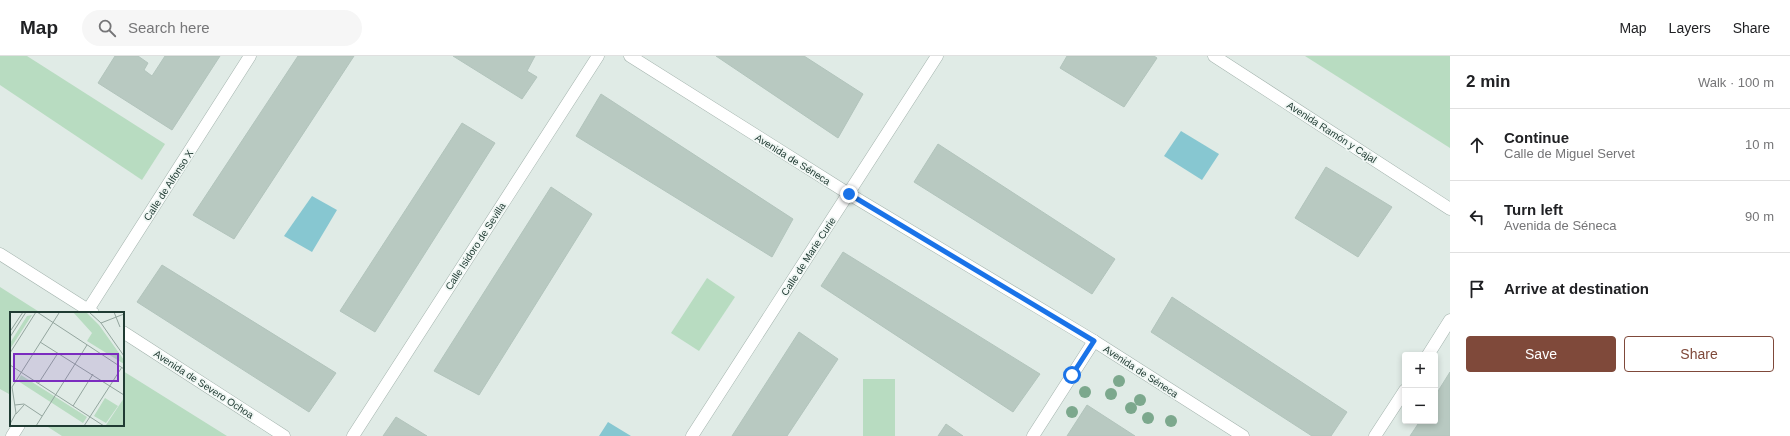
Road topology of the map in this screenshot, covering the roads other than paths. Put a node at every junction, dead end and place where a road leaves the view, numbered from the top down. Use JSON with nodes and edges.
{"nodes":[{"id":1,"x":250,"y":56,"type":"edge"},
{"id":2,"x":598,"y":56,"type":"edge"},
{"id":3,"x":630,"y":56,"type":"edge"},
{"id":4,"x":937,"y":56,"type":"edge"},
{"id":5,"x":1214,"y":56,"type":"edge"},
{"id":6,"x":849,"y":194,"type":"junction"},
{"id":7,"x":1450,"y":209,"type":"edge"},
{"id":8,"x":0,"y":254,"type":"edge"},
{"id":9,"x":89,"y":312,"type":"edge"},
{"id":10,"x":1450,"y":320,"type":"edge"},
{"id":11,"x":124,"y":333,"type":"edge"},
{"id":12,"x":1094,"y":341,"type":"junction"},
{"id":13,"x":1430,"y":352,"type":"edge"},
{"id":14,"x":1402,"y":395,"type":"edge"},
{"id":15,"x":18,"y":426,"type":"edge"},
{"id":16,"x":12,"y":436,"type":"edge"},
{"id":17,"x":284,"y":436,"type":"edge"},
{"id":18,"x":353,"y":436,"type":"edge"},
{"id":19,"x":692,"y":436,"type":"edge"},
{"id":20,"x":1033,"y":436,"type":"edge"},
{"id":21,"x":1243,"y":436,"type":"edge"},
{"id":22,"x":1375,"y":436,"type":"edge"}],
"edges":[{"from":1,"to":9,"type":"street","name":"Calle de Alfonso X"},
{"from":2,"to":18,"type":"street","name":"Calle Isidoro de Sevilla"},
{"from":3,"to":6,"type":"street","name":"Avenida de Séneca"},
{"from":4,"to":6,"type":"street","name":"Calle de Marie Curie"},
{"from":5,"to":7,"type":"street","name":"Avenida Ramón y Cajal"},
{"from":6,"to":12,"type":"street","name":"Avenida de Séneca"},
{"from":6,"to":19,"type":"street","name":"Calle de Marie Curie"},
{"from":8,"to":9,"type":"street"},
{"from":10,"to":13,"type":"street"},
{"from":11,"to":17,"type":"street","name":"Avenida de Severo Ochoa"},
{"from":12,"to":20,"type":"street"},
{"from":12,"to":21,"type":"street","name":"Avenida de Séneca"},
{"from":14,"to":22,"type":"street"},
{"from":15,"to":16,"type":"street"}]}
